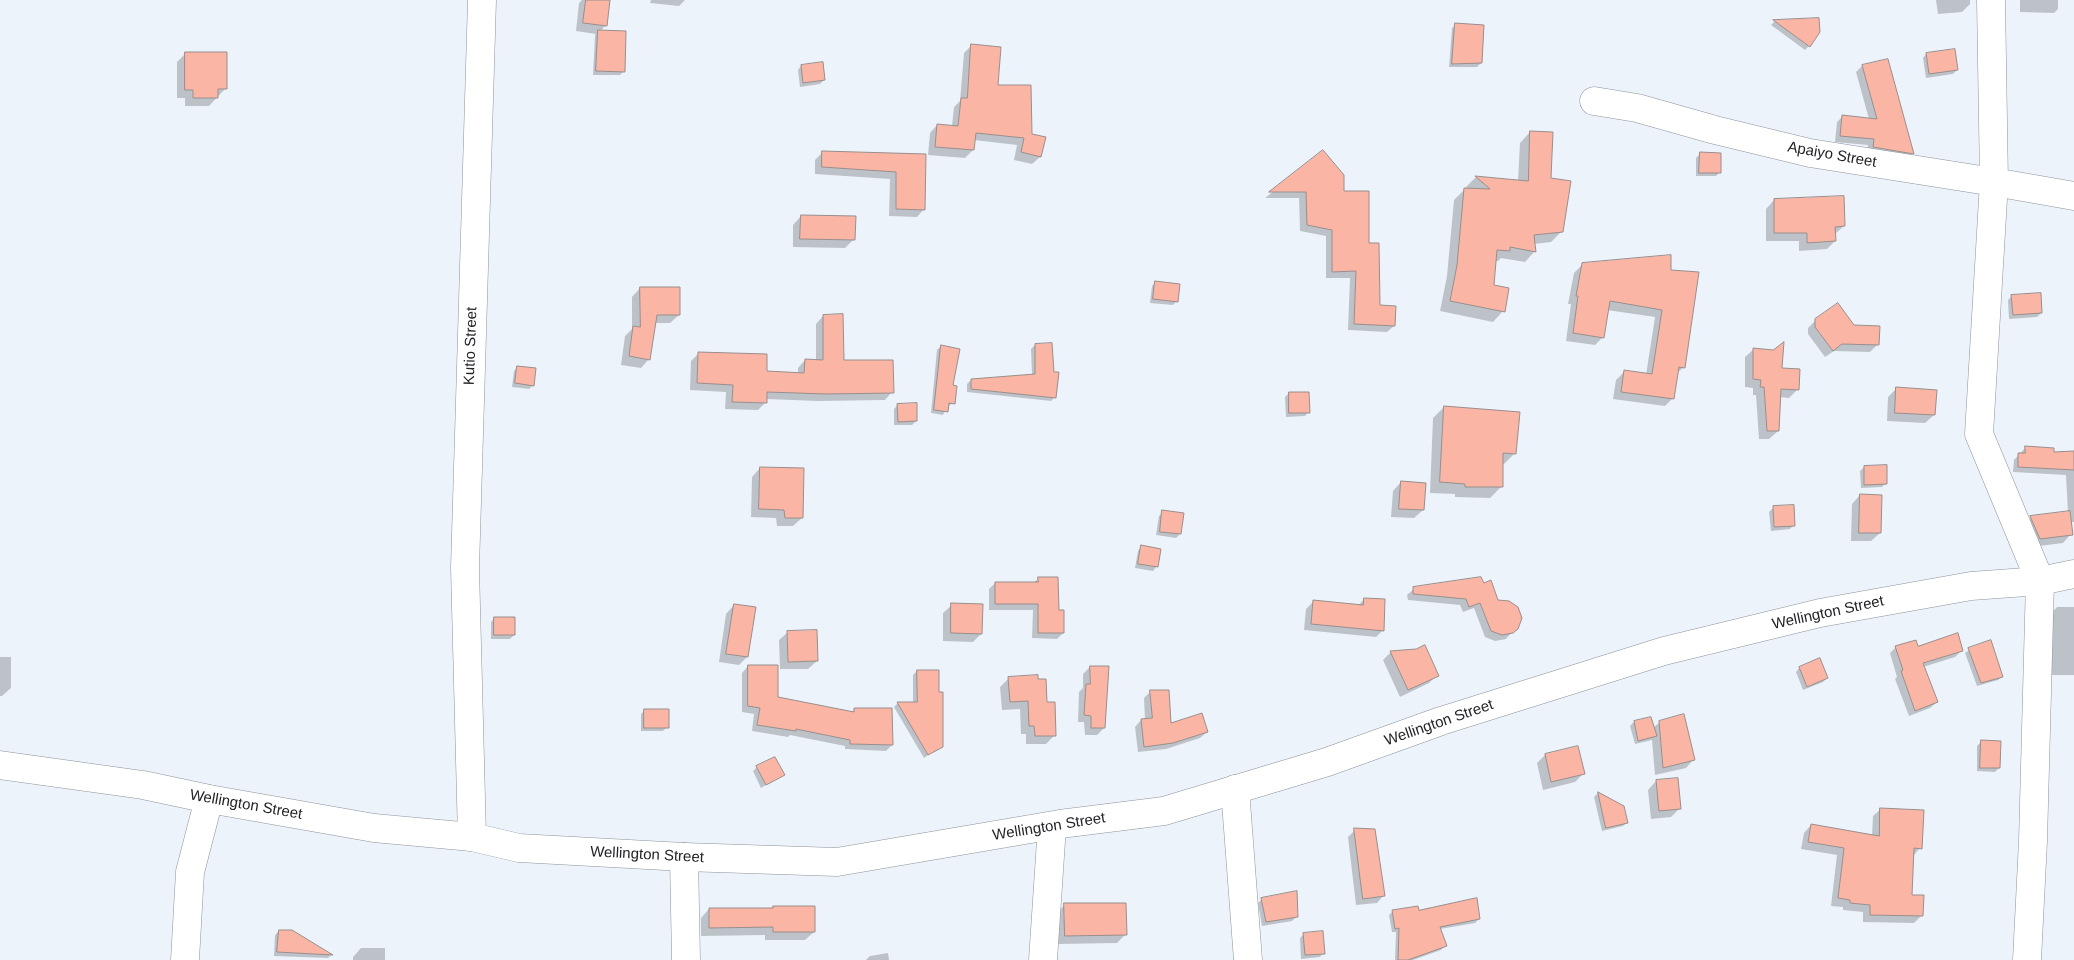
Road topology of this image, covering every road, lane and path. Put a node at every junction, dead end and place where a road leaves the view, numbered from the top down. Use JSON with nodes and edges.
{"nodes":[{"id":1,"x":482,"y":0,"type":"edge"},
{"id":2,"x":1991,"y":0,"type":"edge"},
{"id":3,"x":1594,"y":101,"type":"dead end"},
{"id":4,"x":1994,"y":182,"type":"junction"},
{"id":5,"x":2074,"y":196,"type":"edge"},
{"id":6,"x":2074,"y":574,"type":"edge"},
{"id":7,"x":2040,"y":581,"type":"junction"},
{"id":8,"x":0,"y":765,"type":"edge"},
{"id":9,"x":1235,"y":789,"type":"junction"},
{"id":10,"x":209,"y":799,"type":"junction"},
{"id":11,"x":1052,"y":826,"type":"junction"},
{"id":12,"x":472,"y":837,"type":"junction"},
{"id":13,"x":684,"y":857,"type":"junction"},
{"id":14,"x":185,"y":960,"type":"edge"},
{"id":15,"x":686,"y":960,"type":"edge"},
{"id":16,"x":1043,"y":960,"type":"edge"},
{"id":17,"x":1248,"y":960,"type":"edge"},
{"id":18,"x":2027,"y":960,"type":"edge"}],
"edges":[{"from":1,"to":12,"type":"street","name":"Kutio Street"},
{"from":2,"to":4,"type":"street"},
{"from":3,"to":4,"type":"street","name":"Apaiyo Street"},
{"from":4,"to":5,"type":"street","name":"Apaiyo Street"},
{"from":4,"to":7,"type":"street"},
{"from":6,"to":7,"type":"street","name":"Wellington Street"},
{"from":7,"to":9,"type":"street","name":"Wellington Street"},
{"from":7,"to":18,"type":"street"},
{"from":8,"to":10,"type":"street","name":"Wellington Street"},
{"from":9,"to":11,"type":"street","name":"Wellington Street"},
{"from":9,"to":17,"type":"street"},
{"from":10,"to":12,"type":"street","name":"Wellington Street"},
{"from":10,"to":14,"type":"street"},
{"from":11,"to":13,"type":"street","name":"Wellington Street"},
{"from":11,"to":16,"type":"street"},
{"from":12,"to":13,"type":"street","name":"Wellington Street"},
{"from":13,"to":15,"type":"street"}]}
